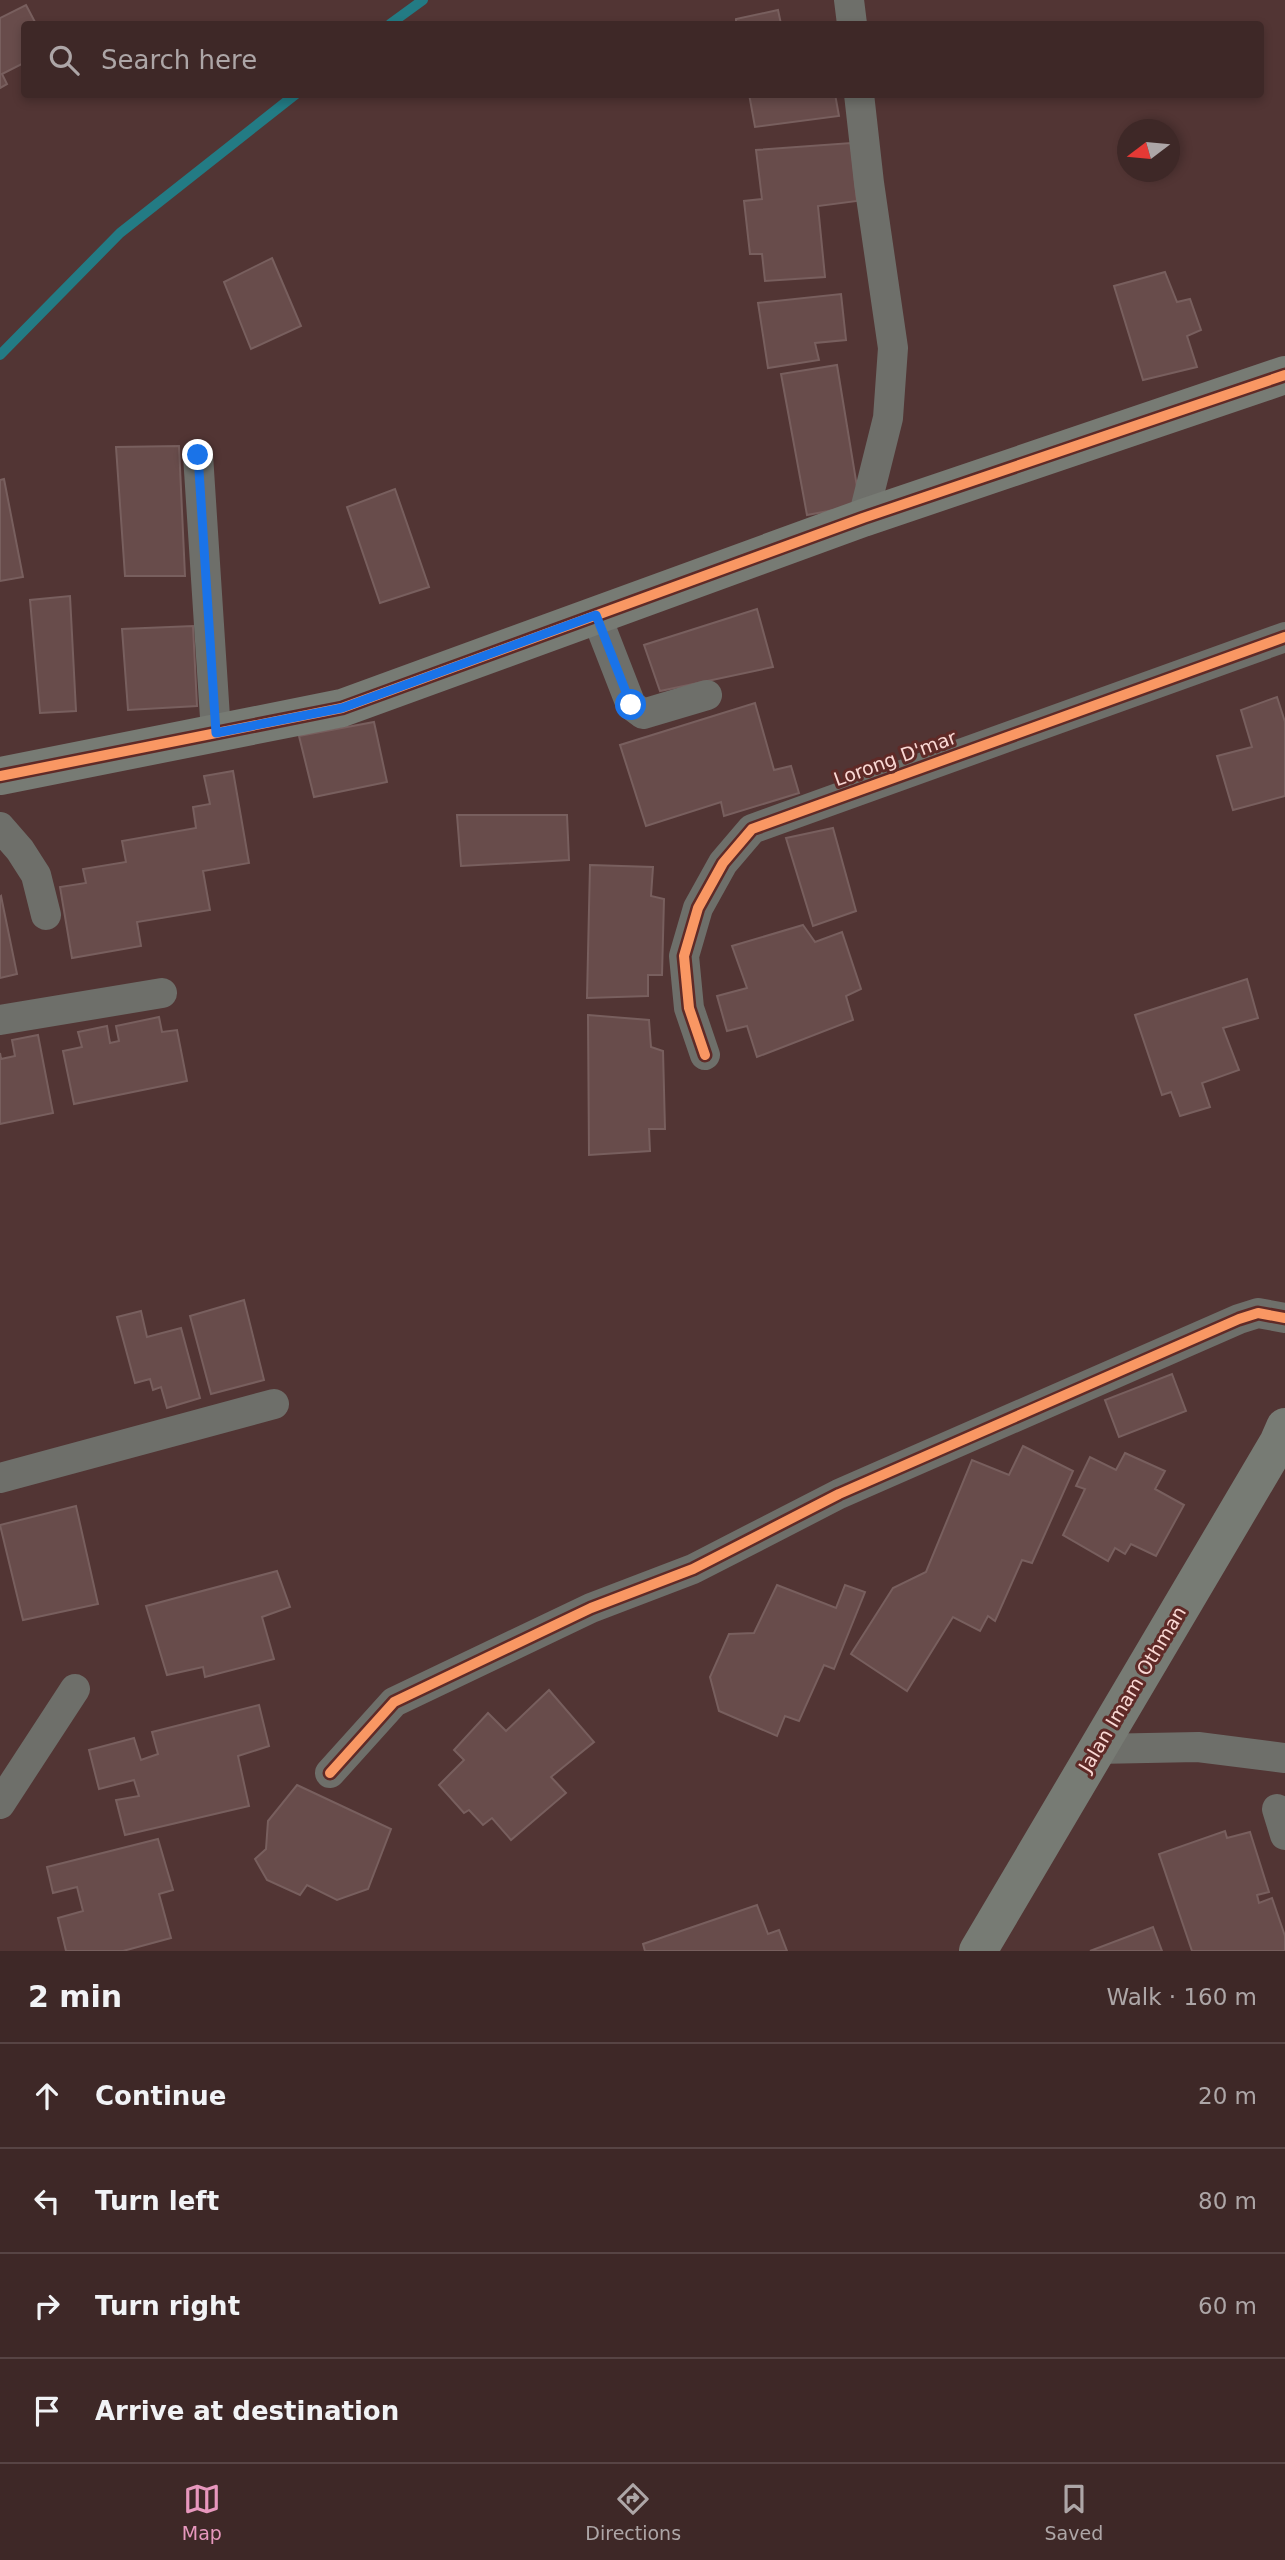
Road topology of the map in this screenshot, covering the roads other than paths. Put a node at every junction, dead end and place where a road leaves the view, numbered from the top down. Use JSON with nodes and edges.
{"nodes":[{"id":1,"x":849,"y":0,"type":"edge"},
{"id":2,"x":852,"y":21,"type":"edge"},
{"id":3,"x":859,"y":98,"type":"edge"},
{"id":4,"x":1285,"y":375,"type":"edge"},
{"id":5,"x":198,"y":455,"type":"dead end"},
{"id":6,"x":863,"y":518,"type":"junction"},
{"id":7,"x":596,"y":615,"type":"junction"},
{"id":8,"x":1285,"y":637,"type":"edge"},
{"id":9,"x":707,"y":695,"type":"dead end"},
{"id":10,"x":216,"y":733,"type":"junction"},
{"id":11,"x":0,"y":776,"type":"edge"},
{"id":12,"x":0,"y":827,"type":"edge"},
{"id":13,"x":46,"y":915,"type":"dead end"},
{"id":14,"x":162,"y":993,"type":"dead end"},
{"id":15,"x":0,"y":1020,"type":"edge"},
{"id":16,"x":705,"y":1055,"type":"dead end"},
{"id":17,"x":1285,"y":1318,"type":"edge"},
{"id":18,"x":274,"y":1404,"type":"dead end"},
{"id":19,"x":1285,"y":1427,"type":"edge"},
{"id":20,"x":0,"y":1478,"type":"edge"},
{"id":21,"x":75,"y":1689,"type":"dead end"},
{"id":22,"x":1096,"y":1749,"type":"junction"},
{"id":23,"x":1285,"y":1758,"type":"edge"},
{"id":24,"x":330,"y":1773,"type":"dead end"},
{"id":25,"x":0,"y":1804,"type":"edge"},
{"id":26,"x":978,"y":1951,"type":"edge"}],
"edges":[{"from":1,"to":2,"type":"street"},
{"from":3,"to":6,"type":"street"},
{"from":4,"to":6,"type":"street"},
{"from":5,"to":10,"type":"street"},
{"from":6,"to":7,"type":"street"},
{"from":7,"to":9,"type":"street"},
{"from":7,"to":10,"type":"street"},
{"from":8,"to":16,"type":"street","name":"Lorong D'mar"},
{"from":10,"to":11,"type":"street"},
{"from":12,"to":13,"type":"street"},
{"from":14,"to":15,"type":"street"},
{"from":17,"to":24,"type":"street"},
{"from":18,"to":20,"type":"street"},
{"from":19,"to":22,"type":"street","name":"Jalan Imam Othman"},
{"from":21,"to":25,"type":"street"},
{"from":22,"to":23,"type":"street"},
{"from":22,"to":26,"type":"street","name":"Jalan Imam Othman"}]}
